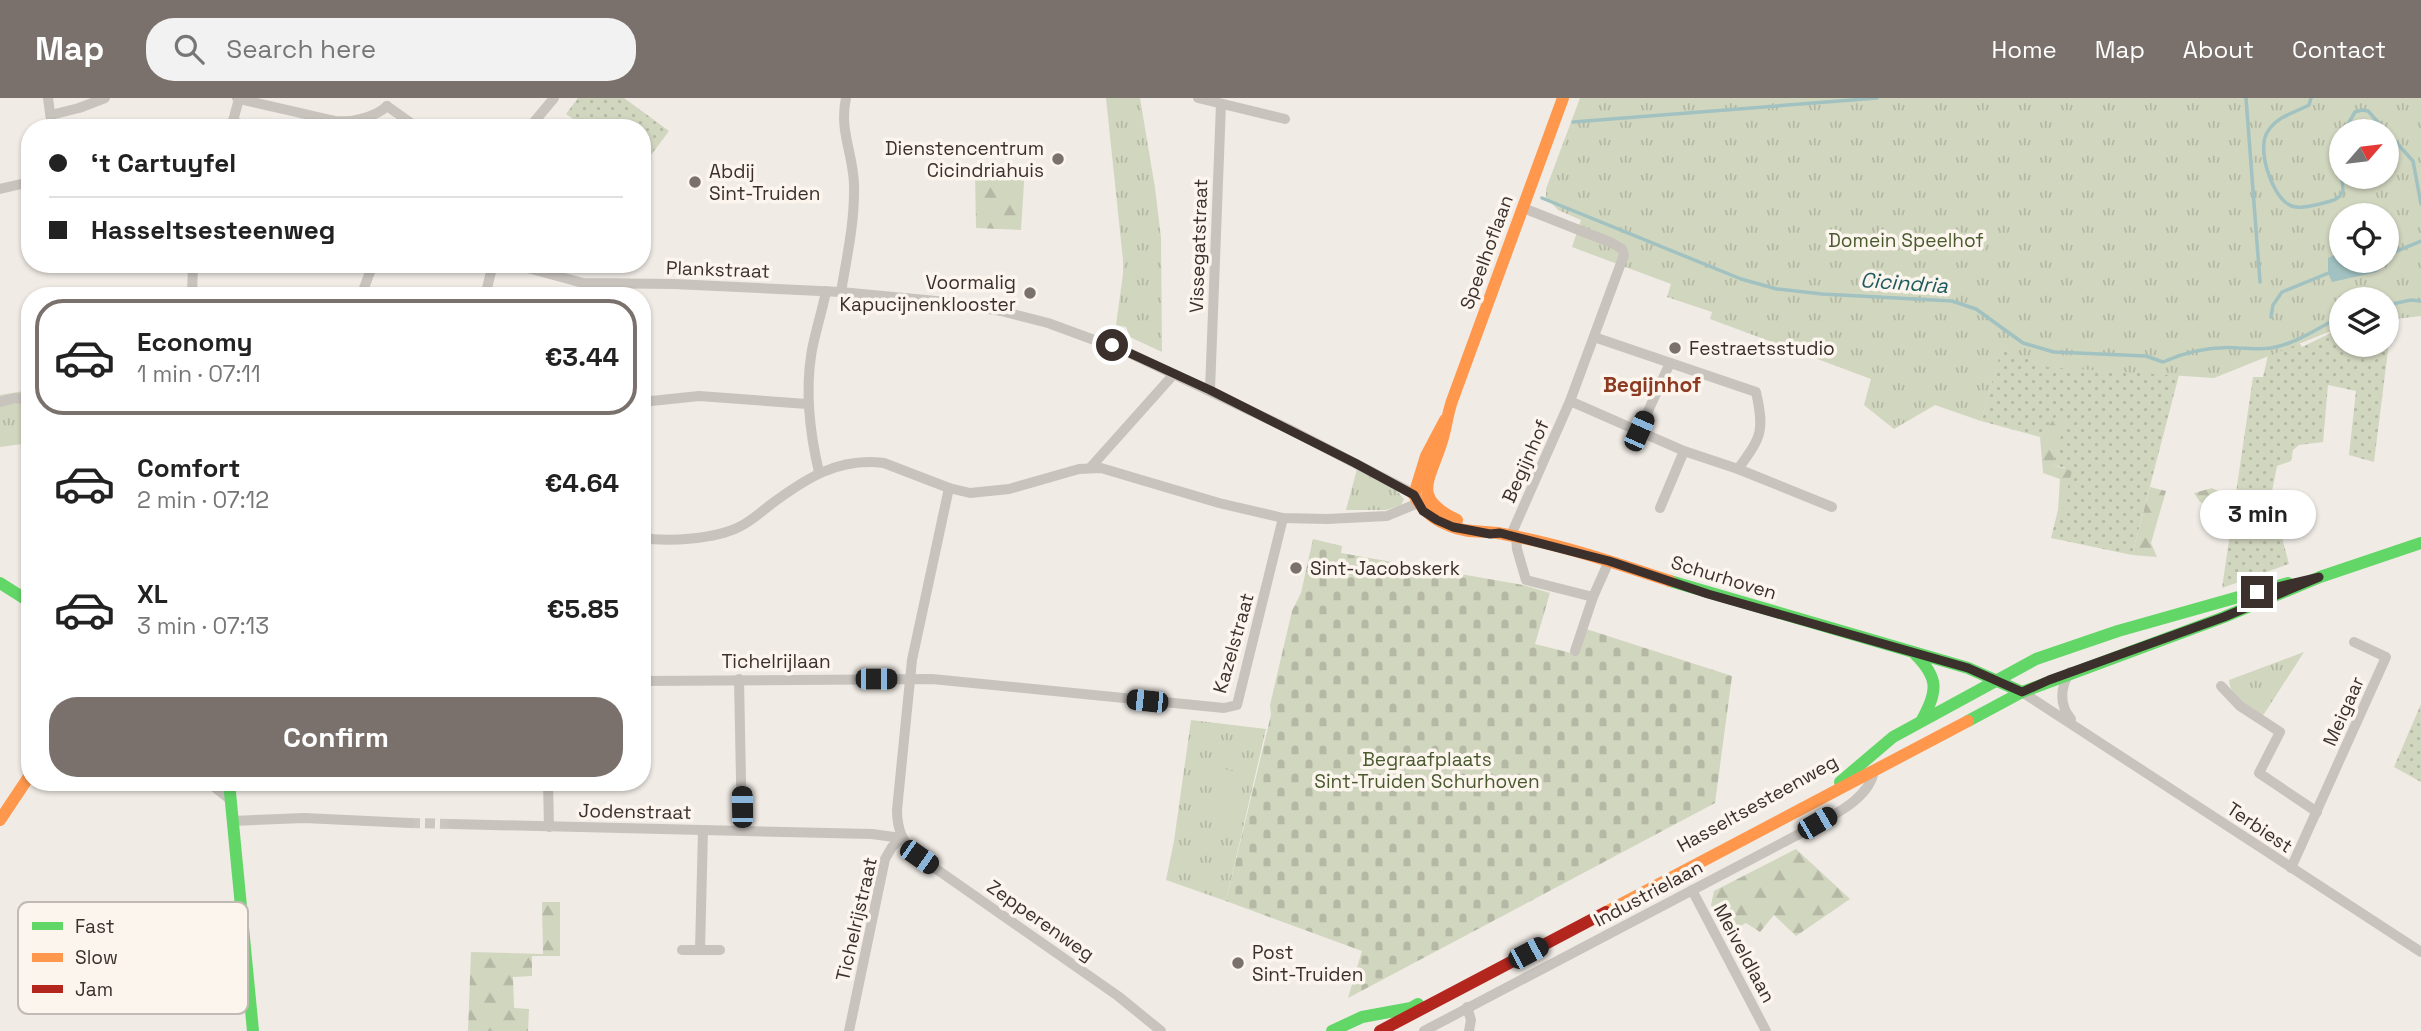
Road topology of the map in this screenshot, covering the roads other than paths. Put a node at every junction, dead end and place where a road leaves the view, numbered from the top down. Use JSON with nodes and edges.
{"nodes":[{"id":1,"x":48,"y":98,"type":"edge"},
{"id":2,"x":105,"y":98,"type":"edge"},
{"id":3,"x":554,"y":98,"type":"edge"},
{"id":4,"x":846,"y":98,"type":"edge"},
{"id":5,"x":1198,"y":98,"type":"edge"},
{"id":6,"x":1563,"y":98,"type":"edge"},
{"id":7,"x":238,"y":99,"type":"edge"},
{"id":8,"x":388,"y":102,"type":"edge"},
{"id":9,"x":1221,"y":104,"type":"junction"},
{"id":10,"x":51,"y":115,"type":"junction"},
{"id":11,"x":51,"y":119,"type":"edge"},
{"id":12,"x":233,"y":119,"type":"edge"},
{"id":13,"x":312,"y":119,"type":"edge"},
{"id":14,"x":352,"y":119,"type":"edge"},
{"id":15,"x":408,"y":119,"type":"edge"},
{"id":16,"x":536,"y":119,"type":"edge"},
{"id":17,"x":1285,"y":119,"type":"dead end"},
{"id":18,"x":21,"y":184,"type":"edge"},
{"id":19,"x":0,"y":189,"type":"edge"},
{"id":20,"x":1523,"y":208,"type":"junction"},
{"id":21,"x":546,"y":273,"type":"edge"},
{"id":22,"x":826,"y":291,"type":"junction"},
{"id":23,"x":841,"y":292,"type":"junction"},
{"id":24,"x":1594,"y":337,"type":"junction"},
{"id":25,"x":1670,"y":363,"type":"junction"},
{"id":26,"x":1174,"y":373,"type":"junction"},
{"id":27,"x":1210,"y":390,"type":"junction"},
{"id":28,"x":21,"y":399,"type":"edge"},
{"id":29,"x":651,"y":401,"type":"edge"},
{"id":30,"x":1570,"y":401,"type":"junction"},
{"id":31,"x":0,"y":402,"type":"edge"},
{"id":32,"x":807,"y":404,"type":"junction"},
{"id":33,"x":1639,"y":431,"type":"junction"},
{"id":34,"x":1685,"y":451,"type":"junction"},
{"id":35,"x":1090,"y":468,"type":"junction"},
{"id":36,"x":1738,"y":469,"type":"junction"},
{"id":37,"x":819,"y":472,"type":"junction"},
{"id":38,"x":949,"y":488,"type":"junction"},
{"id":39,"x":1420,"y":499,"type":"junction"},
{"id":40,"x":1832,"y":507,"type":"dead end"},
{"id":41,"x":1660,"y":508,"type":"dead end"},
{"id":42,"x":1283,"y":518,"type":"junction"},
{"id":43,"x":1509,"y":535,"type":"junction"},
{"id":44,"x":651,"y":538,"type":"edge"},
{"id":45,"x":2421,"y":543,"type":"edge"},
{"id":46,"x":1609,"y":561,"type":"junction"},
{"id":47,"x":2319,"y":577,"type":"junction"},
{"id":48,"x":0,"y":583,"type":"edge"},
{"id":49,"x":15,"y":592,"type":"junction"},
{"id":50,"x":21,"y":594,"type":"edge"},
{"id":51,"x":21,"y":596,"type":"edge"},
{"id":52,"x":1593,"y":597,"type":"junction"},
{"id":53,"x":2354,"y":642,"type":"dead end"},
{"id":54,"x":1575,"y":651,"type":"dead end"},
{"id":55,"x":1912,"y":652,"type":"junction"},
{"id":56,"x":2070,"y":672,"type":"junction"},
{"id":57,"x":740,"y":679,"type":"junction"},
{"id":58,"x":910,"y":679,"type":"junction"},
{"id":59,"x":1997,"y":680,"type":"junction"},
{"id":60,"x":651,"y":681,"type":"edge"},
{"id":61,"x":2221,"y":686,"type":"dead end"},
{"id":62,"x":2022,"y":692,"type":"junction"},
{"id":63,"x":1921,"y":722,"type":"junction"},
{"id":64,"x":2081,"y":729,"type":"junction"},
{"id":65,"x":1874,"y":771,"type":"junction"},
{"id":66,"x":21,"y":788,"type":"edge"},
{"id":67,"x":220,"y":791,"type":"edge"},
{"id":68,"x":230,"y":791,"type":"edge"},
{"id":69,"x":548,"y":791,"type":"edge"},
{"id":70,"x":231,"y":800,"type":"junction"},
{"id":71,"x":2317,"y":812,"type":"junction"},
{"id":72,"x":0,"y":820,"type":"edge"},
{"id":73,"x":232,"y":821,"type":"junction"},
{"id":74,"x":410,"y":822,"type":"tunnel mouth"},
{"id":75,"x":452,"y":824,"type":"tunnel mouth"},
{"id":76,"x":549,"y":827,"type":"junction"},
{"id":77,"x":703,"y":830,"type":"junction"},
{"id":78,"x":742,"y":831,"type":"junction"},
{"id":79,"x":901,"y":838,"type":"junction"},
{"id":80,"x":2291,"y":868,"type":"junction"},
{"id":81,"x":1692,"y":890,"type":"junction"},
{"id":82,"x":240,"y":902,"type":"edge"},
{"id":83,"x":682,"y":950,"type":"dead end"},
{"id":84,"x":700,"y":950,"type":"junction"},
{"id":85,"x":720,"y":950,"type":"dead end"},
{"id":86,"x":2421,"y":952,"type":"edge"},
{"id":87,"x":248,"y":981,"type":"edge"},
{"id":88,"x":1467,"y":1007,"type":"junction"},
{"id":89,"x":1442,"y":1027,"type":"edge"},
{"id":90,"x":253,"y":1031,"type":"edge"},
{"id":91,"x":849,"y":1031,"type":"edge"},
{"id":92,"x":1161,"y":1031,"type":"edge"},
{"id":93,"x":1332,"y":1031,"type":"edge"},
{"id":94,"x":1380,"y":1031,"type":"edge"},
{"id":95,"x":1424,"y":1031,"type":"edge"},
{"id":96,"x":1469,"y":1031,"type":"edge"},
{"id":97,"x":1766,"y":1031,"type":"edge"}],
"edges":[{"from":1,"to":10,"type":"street"},
{"from":2,"to":10,"type":"street"},
{"from":3,"to":16,"type":"street"},
{"from":4,"to":23,"type":"street"},
{"from":5,"to":9,"type":"street"},
{"from":6,"to":20,"type":"main road","name":"Speelhoflaan"},
{"from":7,"to":12,"type":"street"},
{"from":7,"to":13,"type":"street"},
{"from":8,"to":14,"type":"street"},
{"from":8,"to":15,"type":"street"},
{"from":9,"to":17,"type":"street"},
{"from":9,"to":27,"type":"street","name":"Vissegatstraat"},
{"from":10,"to":11,"type":"street"},
{"from":18,"to":19,"type":"street"},
{"from":20,"to":24,"type":"street","name":"Begijnhof"},
{"from":20,"to":39,"type":"main road","name":"Speelhoflaan"},
{"from":21,"to":22,"type":"street","name":"Plankstraat"},
{"from":22,"to":23,"type":"street","name":"Plankstraat"},
{"from":22,"to":32,"type":"street"},
{"from":23,"to":26,"type":"street","name":"Plankstraat"},
{"from":24,"to":25,"type":"street"},
{"from":24,"to":30,"type":"street","name":"Begijnhof"},
{"from":25,"to":33,"type":"street"},
{"from":25,"to":36,"type":"street"},
{"from":26,"to":27,"type":"street","name":"Plankstraat"},
{"from":26,"to":35,"type":"street"},
{"from":27,"to":39,"type":"street","name":"Plankstraat"},
{"from":28,"to":31,"type":"street"},
{"from":29,"to":32,"type":"street"},
{"from":30,"to":33,"type":"street"},
{"from":30,"to":43,"type":"street","name":"Begijnhof"},
{"from":32,"to":37,"type":"street"},
{"from":33,"to":34,"type":"street"},
{"from":34,"to":36,"type":"street"},
{"from":34,"to":41,"type":"street"},
{"from":35,"to":38,"type":"street"},
{"from":35,"to":42,"type":"street"},
{"from":36,"to":40,"type":"street"},
{"from":37,"to":38,"type":"street"},
{"from":37,"to":44,"type":"street"},
{"from":38,"to":58,"type":"street"},
{"from":39,"to":42,"type":"street"},
{"from":39,"to":43,"type":"main road","name":"Schurhoven"},
{"from":42,"to":58,"type":"street","name":"Kazelstraat"},
{"from":43,"to":46,"type":"main road","name":"Schurhoven"},
{"from":43,"to":52,"type":"street"},
{"from":45,"to":47,"type":"main road","name":"Hasseltsesteenweg"},
{"from":46,"to":52,"type":"street"},
{"from":46,"to":55,"type":"main road","name":"Schurhoven"},
{"from":47,"to":56,"type":"main road","name":"Hasseltsesteenweg"},
{"from":47,"to":59,"type":"main road","name":"Hasseltsesteenweg"},
{"from":48,"to":49,"type":"main road"},
{"from":49,"to":50,"type":"main road"},
{"from":49,"to":51,"type":"main road"},
{"from":52,"to":54,"type":"street"},
{"from":53,"to":71,"type":"street","name":"Meigaar"},
{"from":55,"to":59,"type":"main road","name":"Schurhoven"},
{"from":55,"to":63,"type":"main road"},
{"from":56,"to":62,"type":"main road","name":"Hasseltsesteenweg"},
{"from":56,"to":64,"type":"street","name":"Terbiest"},
{"from":57,"to":58,"type":"street","name":"Tichelrijlaan"},
{"from":57,"to":60,"type":"street","name":"Tichelrijlaan"},
{"from":57,"to":78,"type":"street"},
{"from":58,"to":79,"type":"street"},
{"from":59,"to":62,"type":"main road","name":"Schurhoven"},
{"from":59,"to":63,"type":"main road","name":"Hasseltsesteenweg"},
{"from":61,"to":71,"type":"street"},
{"from":62,"to":64,"type":"street","name":"Terbiest"},
{"from":62,"to":65,"type":"main road","name":"Hasseltsesteenweg"},
{"from":63,"to":93,"type":"main road","name":"Hasseltsesteenweg"},
{"from":64,"to":80,"type":"street","name":"Terbiest"},
{"from":65,"to":81,"type":"street","name":"Industrielaan"},
{"from":65,"to":94,"type":"main road","name":"Hasseltsesteenweg"},
{"from":66,"to":72,"type":"main road"},
{"from":67,"to":70,"type":"street"},
{"from":68,"to":70,"type":"main road"},
{"from":69,"to":76,"type":"street"},
{"from":70,"to":73,"type":"main road"},
{"from":71,"to":80,"type":"street","name":"Meigaar"},
{"from":73,"to":74,"type":"street"},
{"from":73,"to":82,"type":"main road"},
{"from":75,"to":76,"type":"street","name":"Jodenstraat"},
{"from":76,"to":77,"type":"street","name":"Jodenstraat"},
{"from":77,"to":78,"type":"street","name":"Jodenstraat"},
{"from":77,"to":84,"type":"street"},
{"from":78,"to":79,"type":"street","name":"Jodenstraat"},
{"from":79,"to":91,"type":"street","name":"Tichelrijstraat"},
{"from":79,"to":92,"type":"street","name":"Zepperenweg"},
{"from":80,"to":86,"type":"street","name":"Terbiest"},
{"from":81,"to":88,"type":"street","name":"Industrielaan"},
{"from":81,"to":97,"type":"street","name":"Meiveldlaan"},
{"from":83,"to":84,"type":"street"},
{"from":84,"to":85,"type":"street"},
{"from":87,"to":90,"type":"main road"},
{"from":88,"to":89,"type":"street","name":"Industrielaan"},
{"from":88,"to":96,"type":"street"},
{"from":89,"to":95,"type":"street","name":"Industrielaan"}]}
